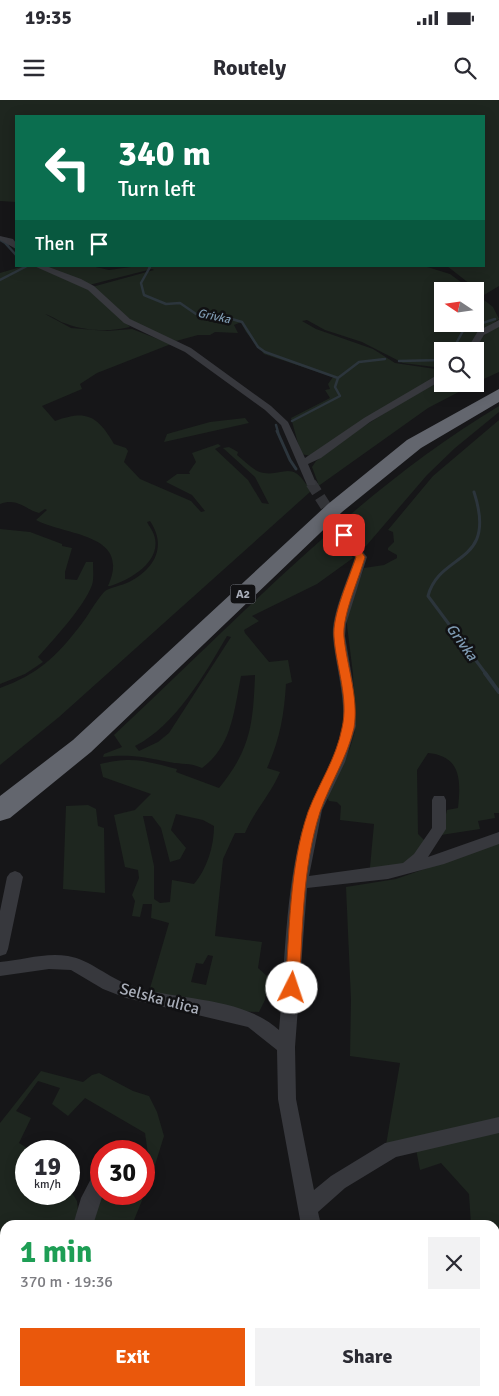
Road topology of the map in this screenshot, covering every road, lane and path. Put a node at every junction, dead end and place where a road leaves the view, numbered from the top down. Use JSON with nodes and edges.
{"nodes":[{"id":1,"x":0,"y":238,"type":"edge"},
{"id":2,"x":15,"y":246,"type":"edge"},
{"id":3,"x":41,"y":267,"type":"edge"},
{"id":4,"x":499,"y":323,"type":"edge"},
{"id":5,"x":476,"y":342,"type":"edge"},
{"id":6,"x":434,"y":381,"type":"edge"},
{"id":7,"x":499,"y":382,"type":"edge"},
{"id":8,"x":499,"y":394,"type":"edge"},
{"id":9,"x":302,"y":463,"type":"junction"},
{"id":10,"x":311,"y":483,"type":"tunnel mouth"},
{"id":11,"x":344,"y":535,"type":"tunnel mouth"},
{"id":12,"x":0,"y":788,"type":"edge"},
{"id":13,"x":439,"y":800,"type":"dead end"},
{"id":14,"x":0,"y":811,"type":"edge"},
{"id":15,"x":499,"y":838,"type":"edge"},
{"id":16,"x":408,"y":868,"type":"junction"},
{"id":17,"x":16,"y":877,"type":"dead end"},
{"id":18,"x":300,"y":883,"type":"junction"},
{"id":19,"x":0,"y":949,"type":"edge"},
{"id":20,"x":0,"y":969,"type":"edge"},
{"id":21,"x":286,"y":1047,"type":"junction"},
{"id":22,"x":499,"y":1125,"type":"edge"},
{"id":23,"x":90,"y":1201,"type":"edge"},
{"id":24,"x":310,"y":1216,"type":"edge"},
{"id":25,"x":84,"y":1220,"type":"edge"}],
"edges":[{"from":1,"to":2,"type":"street"},
{"from":3,"to":9,"type":"street"},
{"from":4,"to":5,"type":"street"},
{"from":6,"to":9,"type":"street"},
{"from":7,"to":12,"type":"highway","number":"A2"},
{"from":8,"to":14,"type":"highway","number":"A2"},
{"from":9,"to":10,"type":"street"},
{"from":11,"to":18,"type":"street"},
{"from":13,"to":16,"type":"street"},
{"from":15,"to":16,"type":"street"},
{"from":16,"to":18,"type":"street"},
{"from":17,"to":19,"type":"street"},
{"from":18,"to":21,"type":"street"},
{"from":20,"to":21,"type":"street","name":"Selska ulica"},
{"from":21,"to":24,"type":"street"},
{"from":22,"to":24,"type":"street"},
{"from":23,"to":25,"type":"street"}]}
